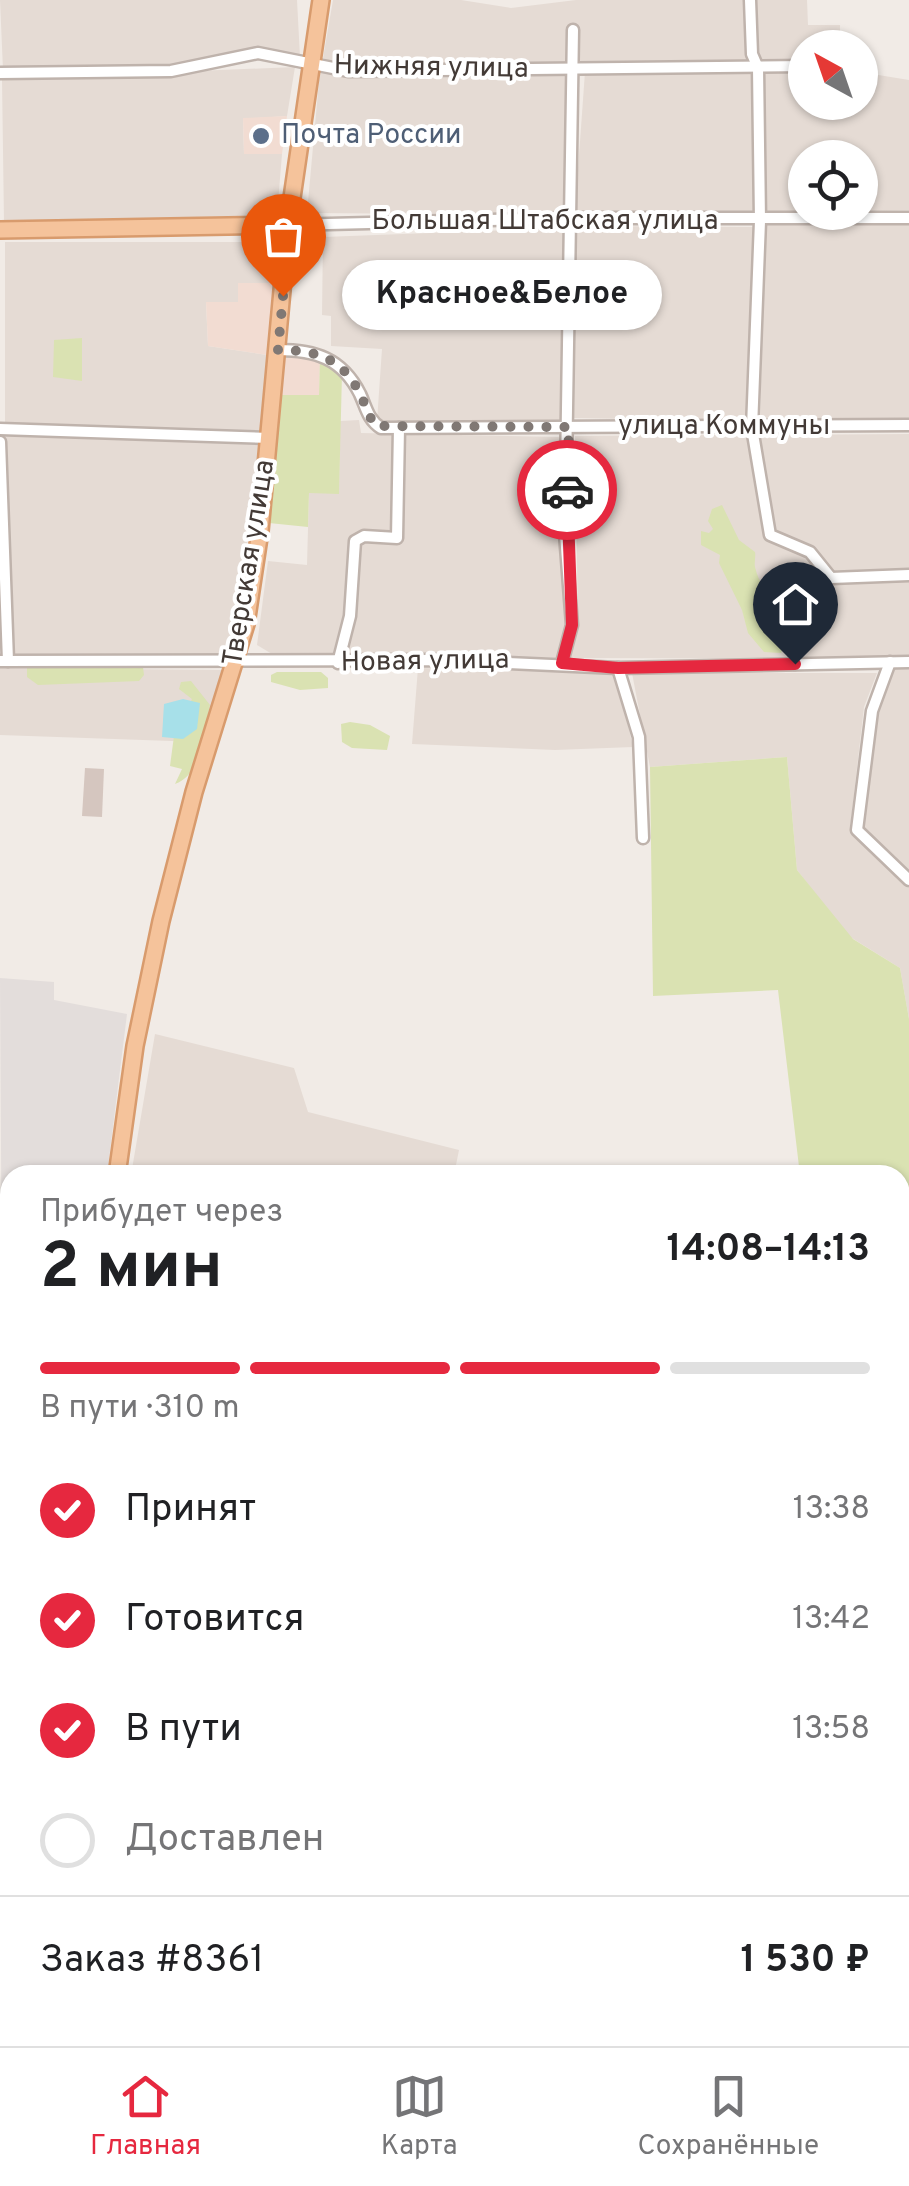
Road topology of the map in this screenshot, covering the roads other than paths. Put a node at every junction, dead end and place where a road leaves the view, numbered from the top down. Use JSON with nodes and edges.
{"nodes":[{"id":1,"x":321,"y":0,"type":"edge"},
{"id":2,"x":750,"y":0,"type":"edge"},
{"id":3,"x":573,"y":30,"type":"dead end"},
{"id":4,"x":311,"y":64,"type":"junction"},
{"id":5,"x":788,"y":67,"type":"edge"},
{"id":6,"x":758,"y":68,"type":"junction"},
{"id":7,"x":574,"y":70,"type":"junction"},
{"id":8,"x":0,"y":73,"type":"edge"},
{"id":9,"x":570,"y":218,"type":"junction"},
{"id":10,"x":909,"y":218,"type":"edge"},
{"id":11,"x":760,"y":221,"type":"junction"},
{"id":12,"x":288,"y":226,"type":"junction"},
{"id":13,"x":0,"y":230,"type":"edge"},
{"id":14,"x":278,"y":350,"type":"junction"},
{"id":15,"x":909,"y":425,"type":"edge"},
{"id":16,"x":569,"y":427,"type":"junction"},
{"id":17,"x":399,"y":428,"type":"junction"},
{"id":18,"x":752,"y":428,"type":"junction"},
{"id":19,"x":0,"y":429,"type":"edge"},
{"id":20,"x":270,"y":438,"type":"junction"},
{"id":21,"x":0,"y":442,"type":"edge"},
{"id":22,"x":2,"y":550,"type":"edge"},
{"id":23,"x":909,"y":576,"type":"edge"},
{"id":24,"x":831,"y":578,"type":"junction"},
{"id":25,"x":4,"y":661,"type":"edge"},
{"id":26,"x":890,"y":662,"type":"junction"},
{"id":27,"x":909,"y":662,"type":"edge"},
{"id":28,"x":236,"y":663,"type":"junction"},
{"id":29,"x":338,"y":663,"type":"junction"},
{"id":30,"x":562,"y":663,"type":"junction"},
{"id":31,"x":795,"y":664,"type":"junction"},
{"id":32,"x":618,"y":668,"type":"junction"},
{"id":33,"x":643,"y":838,"type":"dead end"},
{"id":34,"x":909,"y":880,"type":"edge"},
{"id":35,"x":118,"y":1165,"type":"edge"}],
"edges":[{"from":1,"to":4,"type":"main road","name":"Тверская улица"},
{"from":2,"to":6,"type":"street"},
{"from":3,"to":7,"type":"street"},
{"from":4,"to":7,"type":"street","name":"Нижняя улица"},
{"from":4,"to":8,"type":"street","name":"Нижняя улица"},
{"from":4,"to":12,"type":"main road","name":"Тверская улица"},
{"from":5,"to":6,"type":"street","name":"Нижняя улица"},
{"from":6,"to":7,"type":"street","name":"Нижняя улица"},
{"from":6,"to":11,"type":"street"},
{"from":7,"to":9,"type":"street"},
{"from":9,"to":11,"type":"street","name":"Большая Штабская улица"},
{"from":9,"to":12,"type":"street","name":"Большая Штабская улица"},
{"from":9,"to":16,"type":"street"},
{"from":10,"to":11,"type":"street","name":"Большая Штабская улица"},
{"from":11,"to":18,"type":"street"},
{"from":12,"to":13,"type":"main road","name":"Большая Штабская улица"},
{"from":12,"to":14,"type":"main road","name":"Тверская улица"},
{"from":14,"to":17,"type":"street"},
{"from":14,"to":20,"type":"main road","name":"Тверская улица"},
{"from":15,"to":18,"type":"street","name":"улица Коммуны"},
{"from":16,"to":17,"type":"street","name":"улица Коммуны"},
{"from":16,"to":18,"type":"street","name":"улица Коммуны"},
{"from":16,"to":30,"type":"street"},
{"from":17,"to":29,"type":"street"},
{"from":18,"to":24,"type":"street"},
{"from":19,"to":20,"type":"street"},
{"from":20,"to":28,"type":"main road","name":"Тверская улица"},
{"from":21,"to":22,"type":"street"},
{"from":22,"to":25,"type":"street"},
{"from":23,"to":24,"type":"street"},
{"from":24,"to":31,"type":"street"},
{"from":25,"to":28,"type":"street","name":"Новая улица"},
{"from":26,"to":27,"type":"street","name":"Новая улица"},
{"from":26,"to":31,"type":"street","name":"Новая улица"},
{"from":26,"to":34,"type":"street"},
{"from":28,"to":29,"type":"street","name":"Новая улица"},
{"from":28,"to":35,"type":"main road","name":"Тверская улица"},
{"from":29,"to":30,"type":"street","name":"Новая улица"},
{"from":30,"to":32,"type":"street","name":"Новая улица"},
{"from":31,"to":32,"type":"street","name":"Новая улица"},
{"from":32,"to":33,"type":"street"}]}
